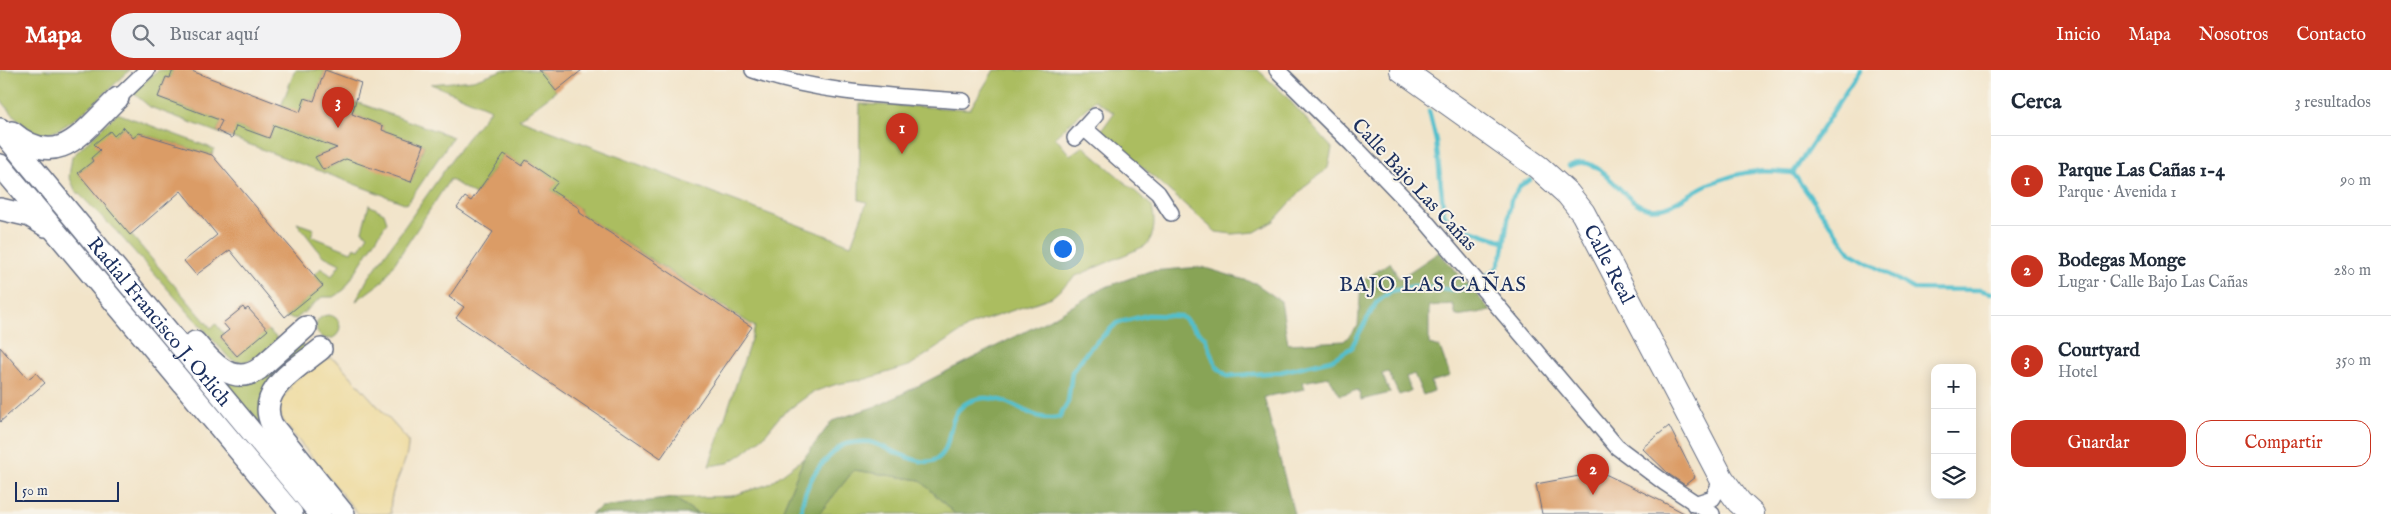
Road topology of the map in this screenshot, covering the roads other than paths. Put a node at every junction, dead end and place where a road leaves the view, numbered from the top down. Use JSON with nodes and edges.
{"nodes":[{"id":1,"x":147,"y":70,"type":"edge"},
{"id":2,"x":753,"y":70,"type":"edge"},
{"id":3,"x":1277,"y":70,"type":"edge"},
{"id":4,"x":1402,"y":70,"type":"edge"},
{"id":5,"x":118,"y":98,"type":"joint"},
{"id":6,"x":963,"y":100,"type":"dead end"},
{"id":7,"x":1095,"y":116,"type":"dead end"},
{"id":8,"x":0,"y":121,"type":"edge"},
{"id":9,"x":0,"y":129,"type":"edge"},
{"id":10,"x":0,"y":165,"type":"edge"},
{"id":11,"x":51,"y":189,"type":"junction"},
{"id":12,"x":0,"y":208,"type":"edge"},
{"id":13,"x":1172,"y":213,"type":"dead end"},
{"id":14,"x":54,"y":231,"type":"junction"},
{"id":15,"x":306,"y":327,"type":"dead end"},
{"id":16,"x":321,"y":349,"type":"dead end"},
{"id":17,"x":1722,"y":479,"type":"junction"},
{"id":18,"x":1694,"y":504,"type":"junction"},
{"id":19,"x":292,"y":514,"type":"edge"},
{"id":20,"x":320,"y":514,"type":"edge"},
{"id":21,"x":344,"y":514,"type":"edge"},
{"id":22,"x":1712,"y":514,"type":"edge"},
{"id":23,"x":1752,"y":514,"type":"edge"}],
"edges":[{"from":1,"to":5,"type":"street"},
{"from":2,"to":6,"type":"street"},
{"from":3,"to":18,"type":"street","name":"Calle Bajo Las Cañas"},
{"from":4,"to":17,"type":"main road","name":"Calle Real"},
{"from":5,"to":8,"type":"main road"},
{"from":7,"to":13,"type":"street"},
{"from":9,"to":11,"type":"main road","name":"Radial Francisco J. Orlich"},
{"from":10,"to":14,"type":"main road","name":"Radial Francisco J. Orlich"},
{"from":11,"to":15,"type":"main road"},
{"from":11,"to":20,"type":"main road","name":"Radial Francisco J. Orlich"},
{"from":12,"to":14,"type":"main road"},
{"from":14,"to":19,"type":"main road","name":"Radial Francisco J. Orlich"},
{"from":16,"to":21,"type":"main road"},
{"from":17,"to":18,"type":"street"},
{"from":17,"to":23,"type":"main road","name":"Calle Real"},
{"from":18,"to":22,"type":"street","name":"Calle Bajo Las Cañas"}]}
